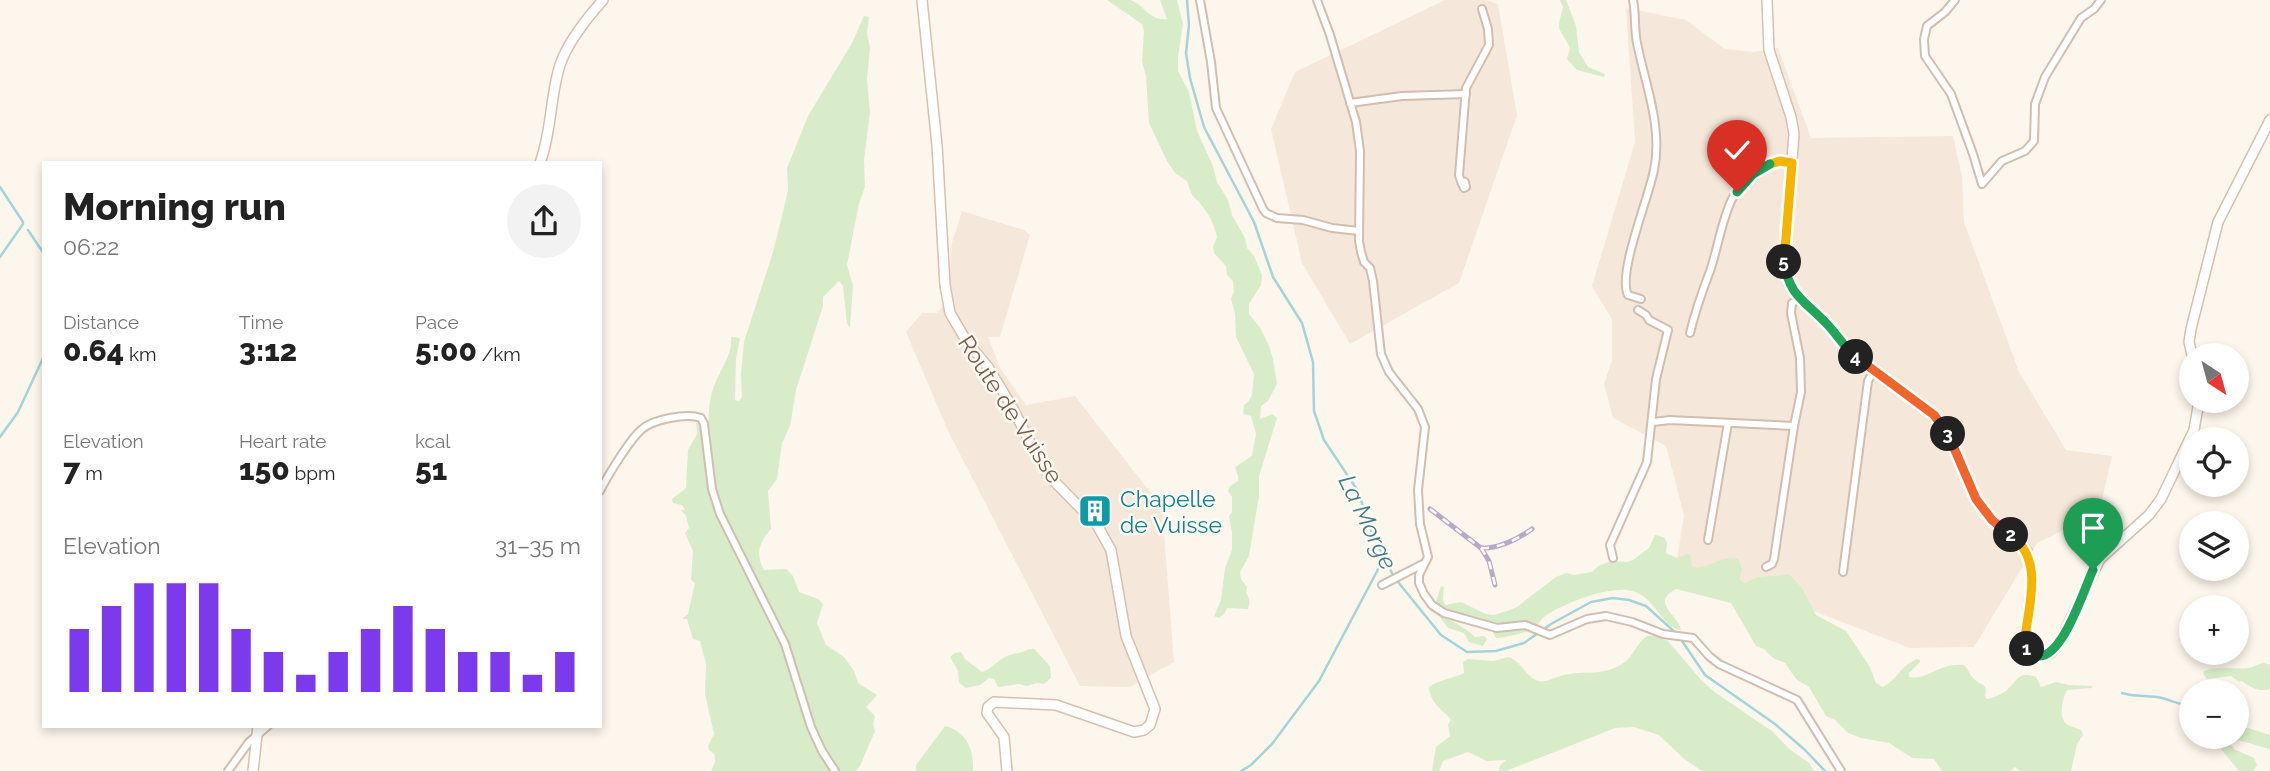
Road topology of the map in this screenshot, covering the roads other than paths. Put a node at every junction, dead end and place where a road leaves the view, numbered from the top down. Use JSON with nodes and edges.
{"nodes":[{"id":1,"x":603,"y":0,"type":"edge"},
{"id":2,"x":922,"y":0,"type":"edge"},
{"id":3,"x":1200,"y":0,"type":"edge"},
{"id":4,"x":1317,"y":0,"type":"edge"},
{"id":5,"x":1633,"y":0,"type":"edge"},
{"id":6,"x":1768,"y":0,"type":"edge"},
{"id":7,"x":1955,"y":0,"type":"edge"},
{"id":8,"x":2101,"y":0,"type":"edge"},
{"id":9,"x":1482,"y":9,"type":"dead end"},
{"id":10,"x":1466,"y":93,"type":"junction"},
{"id":11,"x":1350,"y":103,"type":"junction"},
{"id":12,"x":2270,"y":120,"type":"edge"},
{"id":13,"x":541,"y":161,"type":"edge"},
{"id":14,"x":1792,"y":163,"type":"junction"},
{"id":15,"x":1461,"y":181,"type":"dead end"},
{"id":16,"x":1359,"y":231,"type":"junction"},
{"id":17,"x":1641,"y":299,"type":"dead end"},
{"id":18,"x":1799,"y":299,"type":"junction"},
{"id":19,"x":1638,"y":310,"type":"dead end"},
{"id":20,"x":1690,"y":333,"type":"dead end"},
{"id":21,"x":2189,"y":343,"type":"edge"},
{"id":22,"x":1874,"y":370,"type":"junction"},
{"id":23,"x":2197,"y":413,"type":"edge"},
{"id":24,"x":1653,"y":422,"type":"junction"},
{"id":25,"x":1728,"y":423,"type":"junction"},
{"id":26,"x":1794,"y":426,"type":"junction"},
{"id":27,"x":602,"y":487,"type":"edge"},
{"id":28,"x":1708,"y":540,"type":"dead end"},
{"id":29,"x":1614,"y":558,"type":"dead end"},
{"id":30,"x":1425,"y":563,"type":"junction"},
{"id":31,"x":1766,"y":567,"type":"dead end"},
{"id":32,"x":1843,"y":572,"type":"dead end"},
{"id":33,"x":1385,"y":583,"type":"dead end"},
{"id":34,"x":258,"y":728,"type":"edge"},
{"id":35,"x":266,"y":728,"type":"edge"},
{"id":36,"x":256,"y":737,"type":"junction"},
{"id":37,"x":228,"y":771,"type":"edge"},
{"id":38,"x":253,"y":771,"type":"edge"},
{"id":39,"x":835,"y":771,"type":"edge"},
{"id":40,"x":1007,"y":771,"type":"edge"},
{"id":41,"x":1840,"y":771,"type":"edge"}],
"edges":[{"from":1,"to":13,"type":"street"},
{"from":2,"to":40,"type":"street","name":"Route de Vuisse"},
{"from":3,"to":16,"type":"street"},
{"from":4,"to":11,"type":"street"},
{"from":5,"to":17,"type":"street"},
{"from":6,"to":14,"type":"street"},
{"from":7,"to":8,"type":"street"},
{"from":9,"to":10,"type":"street"},
{"from":10,"to":11,"type":"street"},
{"from":10,"to":15,"type":"street"},
{"from":11,"to":16,"type":"street"},
{"from":12,"to":21,"type":"street"},
{"from":14,"to":18,"type":"street"},
{"from":14,"to":20,"type":"street"},
{"from":16,"to":30,"type":"street"},
{"from":18,"to":22,"type":"street"},
{"from":18,"to":26,"type":"street"},
{"from":19,"to":24,"type":"street"},
{"from":22,"to":23,"type":"street"},
{"from":22,"to":32,"type":"street"},
{"from":24,"to":25,"type":"street"},
{"from":24,"to":29,"type":"street"},
{"from":25,"to":26,"type":"street"},
{"from":25,"to":28,"type":"street"},
{"from":26,"to":31,"type":"street"},
{"from":27,"to":39,"type":"street"},
{"from":30,"to":33,"type":"street"},
{"from":30,"to":41,"type":"street"},
{"from":34,"to":36,"type":"street"},
{"from":35,"to":36,"type":"street"},
{"from":36,"to":37,"type":"street"},
{"from":36,"to":38,"type":"street"}]}
